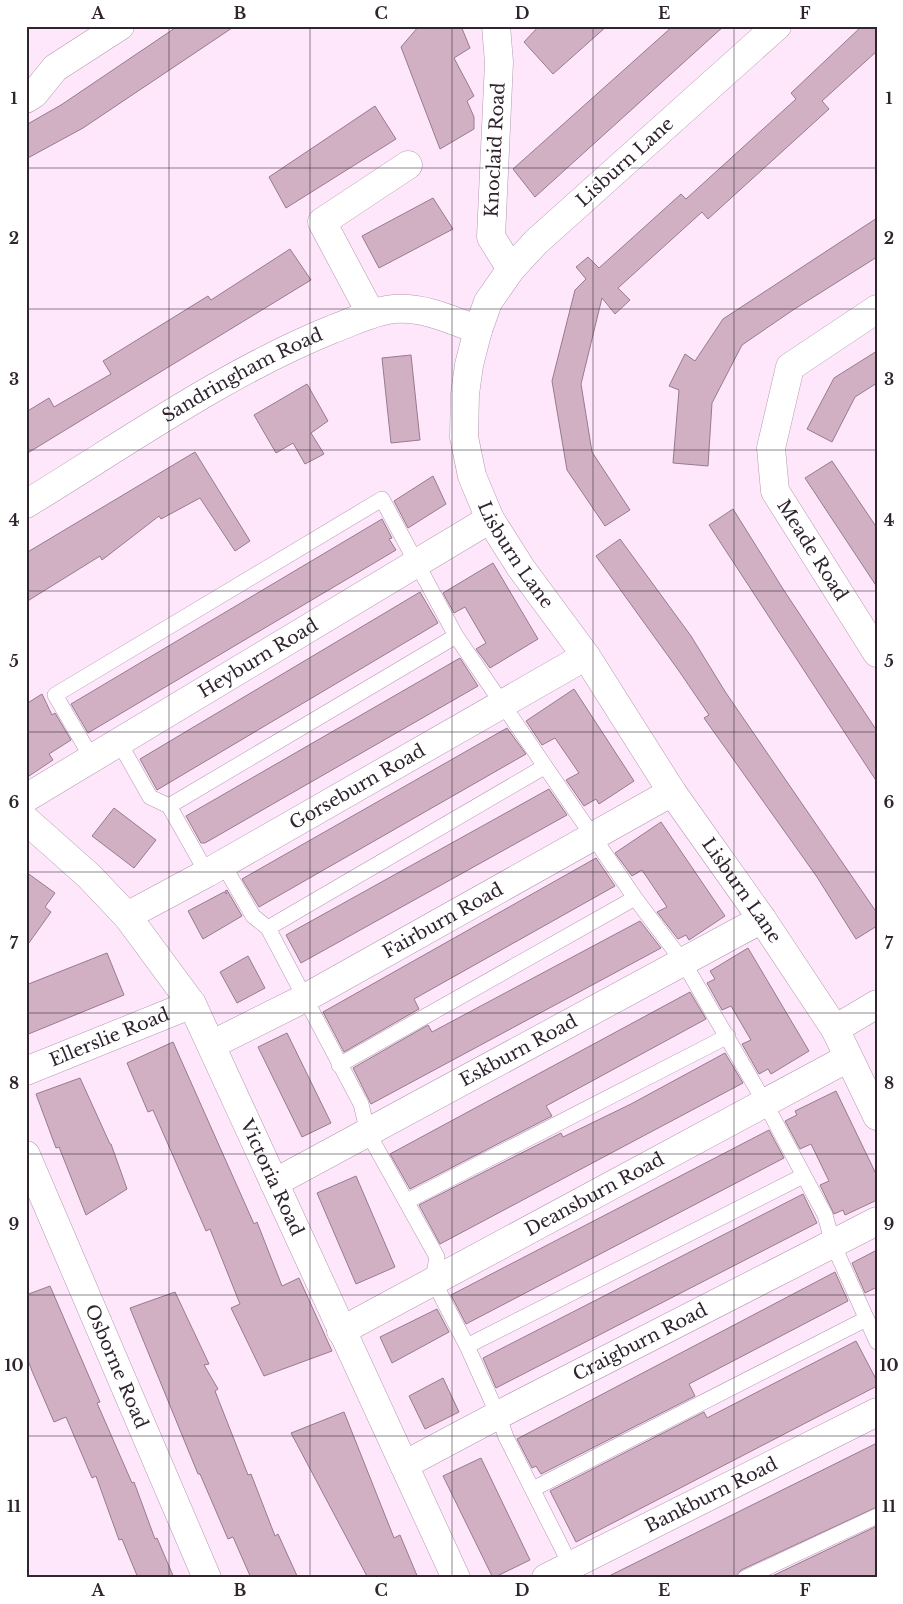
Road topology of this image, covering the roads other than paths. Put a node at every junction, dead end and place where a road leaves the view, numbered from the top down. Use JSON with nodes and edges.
{"nodes":[{"id":1,"x":120,"y":26,"type":"edge"},
{"id":2,"x":496,"y":26,"type":"edge"},
{"id":3,"x":777,"y":26,"type":"edge"},
{"id":4,"x":26,"y":99,"type":"edge"},
{"id":5,"x":408,"y":166,"type":"dead end"},
{"id":6,"x":511,"y":269,"type":"junction"},
{"id":7,"x":877,"y":309,"type":"edge"},
{"id":8,"x":371,"y":314,"type":"junction"},
{"id":9,"x":478,"y":330,"type":"junction"},
{"id":10,"x":26,"y":504,"type":"edge"},
{"id":11,"x":490,"y":519,"type":"junction"},
{"id":12,"x":416,"y":564,"type":"junction"},
{"id":13,"x":456,"y":636,"type":"junction"},
{"id":14,"x":877,"y":653,"type":"edge"},
{"id":15,"x":586,"y":656,"type":"junction"},
{"id":16,"x":502,"y":704,"type":"junction"},
{"id":17,"x":120,"y":744,"type":"junction"},
{"id":18,"x":93,"y":760,"type":"junction"},
{"id":19,"x":544,"y":767,"type":"junction"},
{"id":20,"x":672,"y":792,"type":"junction"},
{"id":21,"x":26,"y":798,"type":"edge"},
{"id":22,"x":169,"y":806,"type":"junction"},
{"id":23,"x":26,"y":820,"type":"edge"},
{"id":24,"x":594,"y":836,"type":"junction"},
{"id":25,"x":215,"y":869,"type":"junction"},
{"id":26,"x":635,"y":898,"type":"junction"},
{"id":27,"x":127,"y":916,"type":"junction"},
{"id":28,"x":762,"y":919,"type":"junction"},
{"id":29,"x":268,"y":928,"type":"junction"},
{"id":30,"x":684,"y":962,"type":"junction"},
{"id":31,"x":305,"y":998,"type":"junction"},
{"id":32,"x":192,"y":1004,"type":"junction"},
{"id":33,"x":877,"y":1004,"type":"edge"},
{"id":34,"x":835,"y":1029,"type":"junction"},
{"id":35,"x":728,"y":1036,"type":"junction"},
{"id":36,"x":212,"y":1044,"type":"junction"},
{"id":37,"x":848,"y":1058,"type":"junction"},
{"id":38,"x":339,"y":1065,"type":"junction"},
{"id":39,"x":26,"y":1071,"type":"edge"},
{"id":40,"x":765,"y":1103,"type":"junction"},
{"id":41,"x":877,"y":1116,"type":"edge"},
{"id":42,"x":368,"y":1133,"type":"junction"},
{"id":43,"x":26,"y":1155,"type":"edge"},
{"id":44,"x":803,"y":1176,"type":"junction"},
{"id":45,"x":274,"y":1183,"type":"junction"},
{"id":46,"x":408,"y":1201,"type":"junction"},
{"id":47,"x":877,"y":1221,"type":"edge"},
{"id":48,"x":833,"y":1244,"type":"junction"},
{"id":49,"x":433,"y":1280,"type":"junction"},
{"id":50,"x":866,"y":1318,"type":"junction"},
{"id":51,"x":341,"y":1330,"type":"junction"},
{"id":52,"x":877,"y":1342,"type":"edge"},
{"id":53,"x":467,"y":1346,"type":"junction"},
{"id":54,"x":877,"y":1412,"type":"edge"},
{"id":55,"x":498,"y":1415,"type":"junction"},
{"id":56,"x":404,"y":1465,"type":"junction"},
{"id":57,"x":533,"y":1489,"type":"junction"},
{"id":58,"x":877,"y":1516,"type":"edge"},
{"id":59,"x":574,"y":1571,"type":"edge"},
{"id":60,"x":207,"y":1578,"type":"edge"},
{"id":61,"x":456,"y":1578,"type":"edge"},
{"id":62,"x":546,"y":1578,"type":"edge"},
{"id":63,"x":745,"y":1578,"type":"edge"}],
"edges":[{"from":1,"to":4,"type":"street"},
{"from":2,"to":6,"type":"street","name":"Knoclaid Road"},
{"from":3,"to":6,"type":"street","name":"Lisburn Lane"},
{"from":5,"to":8,"type":"street"},
{"from":6,"to":9,"type":"street","name":"Lisburn Lane"},
{"from":7,"to":14,"type":"street","name":"Meade Road"},
{"from":8,"to":9,"type":"street","name":"Sandringham Road"},
{"from":8,"to":10,"type":"street","name":"Sandringham Road"},
{"from":9,"to":11,"type":"street","name":"Lisburn Lane"},
{"from":11,"to":12,"type":"street","name":"Heyburn Road"},
{"from":11,"to":15,"type":"street","name":"Lisburn Lane"},
{"from":12,"to":13,"type":"lane"},
{"from":12,"to":17,"type":"street","name":"Heyburn Road"},
{"from":12,"to":18,"type":"lane"},
{"from":13,"to":16,"type":"lane"},
{"from":13,"to":22,"type":"lane"},
{"from":15,"to":16,"type":"street","name":"Gorseburn Road"},
{"from":15,"to":20,"type":"street","name":"Lisburn Lane"},
{"from":16,"to":19,"type":"lane"},
{"from":16,"to":25,"type":"street","name":"Gorseburn Road"},
{"from":17,"to":18,"type":"street","name":"Heyburn Road"},
{"from":17,"to":22,"type":"lane"},
{"from":18,"to":21,"type":"street","name":"Heyburn Road"},
{"from":19,"to":24,"type":"lane"},
{"from":19,"to":29,"type":"lane"},
{"from":20,"to":24,"type":"street","name":"Fairburn Road"},
{"from":20,"to":28,"type":"street","name":"Lisburn Lane"},
{"from":22,"to":25,"type":"lane"},
{"from":23,"to":27,"type":"street","name":"Victoria Road"},
{"from":24,"to":26,"type":"lane"},
{"from":24,"to":31,"type":"street","name":"Fairburn Road"},
{"from":25,"to":27,"type":"street","name":"Gorseburn Road"},
{"from":25,"to":29,"type":"lane"},
{"from":26,"to":30,"type":"lane"},
{"from":26,"to":38,"type":"lane"},
{"from":27,"to":32,"type":"street","name":"Victoria Road"},
{"from":28,"to":30,"type":"street","name":"Eskburn Road"},
{"from":28,"to":34,"type":"street","name":"Lisburn Lane"},
{"from":29,"to":31,"type":"lane"},
{"from":30,"to":35,"type":"lane"},
{"from":30,"to":42,"type":"street","name":"Eskburn Road"},
{"from":31,"to":36,"type":"street","name":"Fairburn Road"},
{"from":31,"to":38,"type":"lane"},
{"from":32,"to":36,"type":"street","name":"Victoria Road"},
{"from":32,"to":39,"type":"street","name":"Ellerslie Road"},
{"from":33,"to":34,"type":"street"},
{"from":34,"to":37,"type":"street","name":"Lisburn Lane"},
{"from":35,"to":40,"type":"lane"},
{"from":35,"to":46,"type":"lane"},
{"from":36,"to":45,"type":"street","name":"Victoria Road"},
{"from":37,"to":40,"type":"street","name":"Deansburn Road"},
{"from":37,"to":41,"type":"street","name":"Lisburn Lane"},
{"from":38,"to":42,"type":"lane"},
{"from":40,"to":44,"type":"lane"},
{"from":40,"to":49,"type":"street","name":"Deansburn Road"},
{"from":42,"to":45,"type":"street","name":"Eskburn Road"},
{"from":42,"to":46,"type":"lane"},
{"from":43,"to":60,"type":"street","name":"Osborne Road"},
{"from":44,"to":48,"type":"lane"},
{"from":44,"to":53,"type":"lane"},
{"from":45,"to":51,"type":"street","name":"Victoria Road"},
{"from":46,"to":49,"type":"lane"},
{"from":47,"to":48,"type":"street","name":"Craigburn Road"},
{"from":48,"to":50,"type":"lane"},
{"from":48,"to":55,"type":"street","name":"Craigburn Road"},
{"from":49,"to":51,"type":"street","name":"Deansburn Road"},
{"from":49,"to":53,"type":"lane"},
{"from":50,"to":52,"type":"lane"},
{"from":50,"to":57,"type":"lane"},
{"from":51,"to":56,"type":"street","name":"Victoria Road"},
{"from":53,"to":55,"type":"lane"},
{"from":54,"to":59,"type":"street","name":"Bankburn Road"},
{"from":55,"to":56,"type":"street","name":"Craigburn Road"},
{"from":55,"to":57,"type":"lane"},
{"from":56,"to":61,"type":"street","name":"Victoria Road"},
{"from":57,"to":59,"type":"lane"},
{"from":58,"to":63,"type":"lane"},
{"from":59,"to":62,"type":"street","name":"Bankburn Road"}]}
